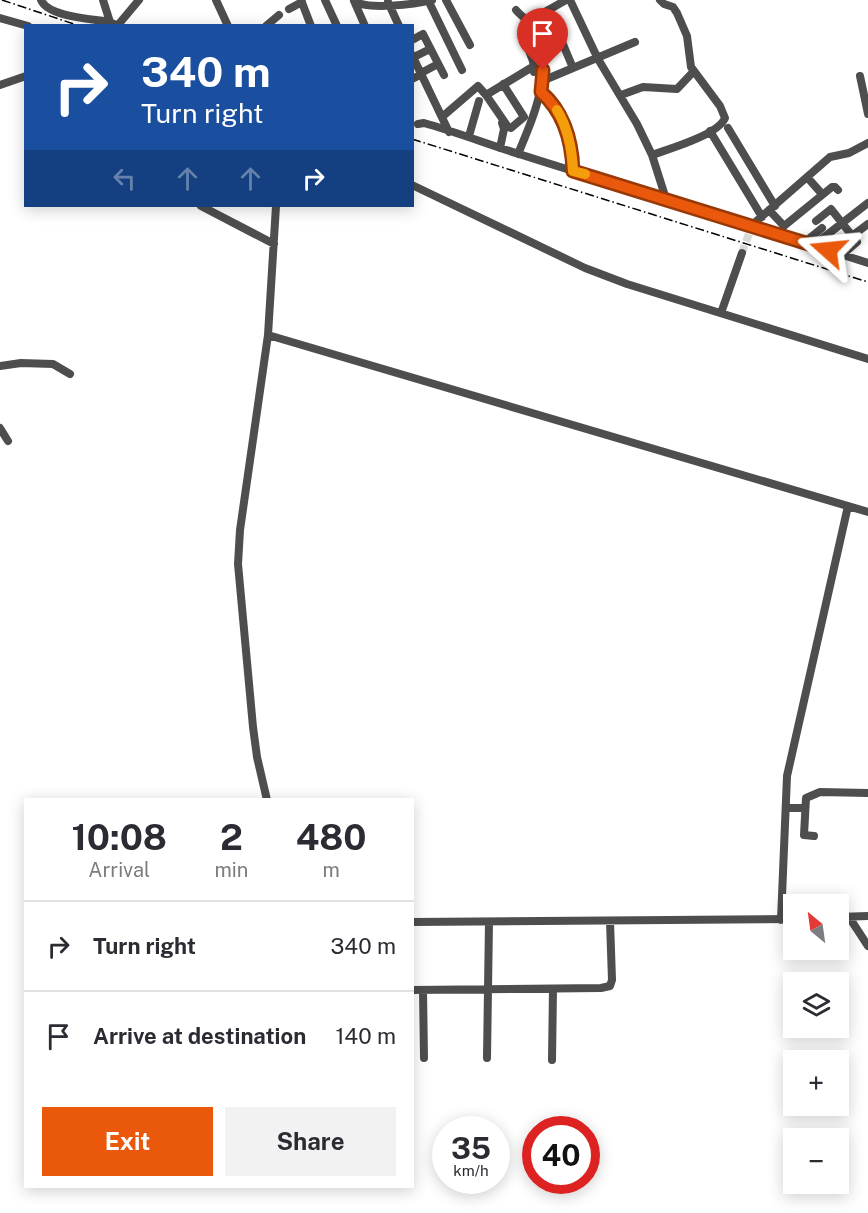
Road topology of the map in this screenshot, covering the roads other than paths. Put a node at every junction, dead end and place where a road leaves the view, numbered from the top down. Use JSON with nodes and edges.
{"nodes":[{"id":1,"x":41,"y":0,"type":"edge"},
{"id":2,"x":102,"y":0,"type":"edge"},
{"id":3,"x":139,"y":0,"type":"edge"},
{"id":4,"x":216,"y":0,"type":"edge"},
{"id":5,"x":325,"y":0,"type":"edge"},
{"id":6,"x":354,"y":0,"type":"edge"},
{"id":7,"x":430,"y":0,"type":"edge"},
{"id":8,"x":446,"y":0,"type":"edge"},
{"id":9,"x":568,"y":0,"type":"edge"},
{"id":10,"x":660,"y":0,"type":"edge"},
{"id":11,"x":302,"y":1,"type":"edge"},
{"id":12,"x":388,"y":3,"type":"edge"},
{"id":13,"x":290,"y":9,"type":"dead end"},
{"id":14,"x":516,"y":10,"type":"dead end"},
{"id":15,"x":279,"y":15,"type":"dead end"},
{"id":16,"x":0,"y":18,"type":"edge"},
{"id":17,"x":115,"y":24,"type":"edge"},
{"id":18,"x":227,"y":24,"type":"edge"},
{"id":19,"x":267,"y":24,"type":"edge"},
{"id":20,"x":310,"y":24,"type":"edge"},
{"id":21,"x":336,"y":24,"type":"edge"},
{"id":22,"x":364,"y":24,"type":"edge"},
{"id":23,"x":398,"y":24,"type":"edge"},
{"id":24,"x":24,"y":25,"type":"edge"},
{"id":25,"x":532,"y":26,"type":"junction"},
{"id":26,"x":557,"y":30,"type":"dead end"},
{"id":27,"x":414,"y":39,"type":"edge"},
{"id":28,"x":635,"y":42,"type":"dead end"},
{"id":29,"x":470,"y":45,"type":"dead end"},
{"id":30,"x":528,"y":48,"type":"dead end"},
{"id":31,"x":430,"y":49,"type":"junction"},
{"id":32,"x":414,"y":56,"type":"edge"},
{"id":33,"x":414,"y":58,"type":"edge"},
{"id":34,"x":598,"y":59,"type":"junction"},
{"id":35,"x":438,"y":64,"type":"junction"},
{"id":36,"x":573,"y":69,"type":"junction"},
{"id":37,"x":462,"y":70,"type":"dead end"},
{"id":38,"x":694,"y":71,"type":"junction"},
{"id":39,"x":421,"y":73,"type":"junction"},
{"id":40,"x":444,"y":75,"type":"dead end"},
{"id":41,"x":860,"y":76,"type":"dead end"},
{"id":42,"x":24,"y":77,"type":"edge"},
{"id":43,"x":414,"y":78,"type":"edge"},
{"id":44,"x":542,"y":81,"type":"junction"},
{"id":45,"x":503,"y":84,"type":"junction"},
{"id":46,"x":0,"y":85,"type":"edge"},
{"id":47,"x":541,"y":92,"type":"junction"},
{"id":48,"x":486,"y":95,"type":"junction"},
{"id":49,"x":621,"y":95,"type":"junction"},
{"id":50,"x":478,"y":101,"type":"dead end"},
{"id":51,"x":488,"y":105,"type":"dead end"},
{"id":52,"x":868,"y":114,"type":"edge"},
{"id":53,"x":442,"y":117,"type":"junction"},
{"id":54,"x":416,"y":123,"type":"edge"},
{"id":55,"x":728,"y":128,"type":"dead end"},
{"id":56,"x":449,"y":131,"type":"junction"},
{"id":57,"x":710,"y":131,"type":"junction"},
{"id":58,"x":471,"y":137,"type":"junction"},
{"id":59,"x":868,"y":143,"type":"edge"},
{"id":60,"x":500,"y":148,"type":"junction"},
{"id":61,"x":518,"y":154,"type":"junction"},
{"id":62,"x":652,"y":155,"type":"junction"},
{"id":63,"x":573,"y":171,"type":"junction"},
{"id":64,"x":807,"y":177,"type":"junction"},
{"id":65,"x":414,"y":186,"type":"edge"},
{"id":66,"x":838,"y":190,"type":"dead end"},
{"id":67,"x":822,"y":194,"type":"junction"},
{"id":68,"x":666,"y":199,"type":"junction"},
{"id":69,"x":868,"y":202,"type":"edge"},
{"id":70,"x":203,"y":207,"type":"edge"},
{"id":71,"x":276,"y":207,"type":"edge"},
{"id":72,"x":772,"y":208,"type":"junction"},
{"id":73,"x":762,"y":217,"type":"junction"},
{"id":74,"x":816,"y":221,"type":"dead end"},
{"id":75,"x":842,"y":223,"type":"junction"},
{"id":76,"x":868,"y":224,"type":"edge"},
{"id":77,"x":752,"y":225,"type":"junction"},
{"id":78,"x":822,"y":228,"type":"dead end"},
{"id":79,"x":852,"y":236,"type":"junction"},
{"id":80,"x":805,"y":242,"type":"junction"},
{"id":81,"x":274,"y":244,"type":"junction"},
{"id":82,"x":814,"y":245,"type":"junction"},
{"id":83,"x":742,"y":253,"type":"tunnel mouth"},
{"id":84,"x":843,"y":254,"type":"junction"},
{"id":85,"x":868,"y":263,"type":"edge"},
{"id":86,"x":720,"y":313,"type":"junction"},
{"id":87,"x":268,"y":335,"type":"junction"},
{"id":88,"x":868,"y":358,"type":"edge"},
{"id":89,"x":0,"y":366,"type":"edge"},
{"id":90,"x":70,"y":374,"type":"dead end"},
{"id":91,"x":0,"y":428,"type":"edge"},
{"id":92,"x":8,"y":441,"type":"dead end"},
{"id":93,"x":848,"y":507,"type":"junction"},
{"id":94,"x":868,"y":512,"type":"edge"},
{"id":95,"x":868,"y":794,"type":"edge"},
{"id":96,"x":267,"y":798,"type":"edge"},
{"id":97,"x":786,"y":808,"type":"junction"},
{"id":98,"x":804,"y":808,"type":"junction"},
{"id":99,"x":814,"y":836,"type":"dead end"},
{"id":100,"x":868,"y":916,"type":"edge"},
{"id":101,"x":849,"y":917,"type":"joint"},
{"id":102,"x":781,"y":920,"type":"joint"},
{"id":103,"x":610,"y":921,"type":"junction"},
{"id":104,"x":414,"y":922,"type":"edge"},
{"id":105,"x":489,"y":922,"type":"junction"},
{"id":106,"x":868,"y":946,"type":"edge"},
{"id":107,"x":553,"y":989,"type":"junction"},
{"id":108,"x":414,"y":990,"type":"edge"},
{"id":109,"x":423,"y":990,"type":"junction"},
{"id":110,"x":488,"y":990,"type":"junction"},
{"id":111,"x":424,"y":1058,"type":"dead end"},
{"id":112,"x":487,"y":1058,"type":"dead end"},
{"id":113,"x":552,"y":1060,"type":"dead end"}],
"edges":[{"from":1,"to":17,"type":"street"},
{"from":2,"to":17,"type":"street"},
{"from":3,"to":17,"type":"street"},
{"from":4,"to":18,"type":"street"},
{"from":5,"to":21,"type":"street"},
{"from":6,"to":12,"type":"street"},
{"from":6,"to":22,"type":"street"},
{"from":7,"to":12,"type":"street"},
{"from":7,"to":37,"type":"street"},
{"from":8,"to":29,"type":"street"},
{"from":9,"to":25,"type":"street"},
{"from":9,"to":34,"type":"street"},
{"from":10,"to":38,"type":"street"},
{"from":11,"to":13,"type":"street"},
{"from":11,"to":20,"type":"street"},
{"from":12,"to":23,"type":"street"},
{"from":14,"to":25,"type":"street"},
{"from":15,"to":19,"type":"street"},
{"from":16,"to":24,"type":"street"},
{"from":25,"to":44,"type":"street"},
{"from":26,"to":36,"type":"street"},
{"from":27,"to":31,"type":"street"},
{"from":28,"to":34,"type":"street"},
{"from":30,"to":45,"type":"street"},
{"from":31,"to":32,"type":"street"},
{"from":31,"to":35,"type":"street"},
{"from":33,"to":39,"type":"street"},
{"from":34,"to":36,"type":"street"},
{"from":34,"to":49,"type":"street"},
{"from":35,"to":39,"type":"street"},
{"from":35,"to":40,"type":"street"},
{"from":36,"to":44,"type":"street"},
{"from":38,"to":49,"type":"street"},
{"from":38,"to":57,"type":"street"},
{"from":39,"to":43,"type":"street"},
{"from":39,"to":53,"type":"street"},
{"from":41,"to":52,"type":"street"},
{"from":42,"to":46,"type":"street"},
{"from":44,"to":47,"type":"street"},
{"from":45,"to":48,"type":"street"},
{"from":45,"to":48,"type":"street"},
{"from":47,"to":61,"type":"street"},
{"from":47,"to":63,"type":"street"},
{"from":48,"to":53,"type":"street"},
{"from":49,"to":62,"type":"street"},
{"from":50,"to":58,"type":"street"},
{"from":51,"to":60,"type":"street"},
{"from":53,"to":56,"type":"street"},
{"from":54,"to":56,"type":"street"},
{"from":55,"to":72,"type":"street"},
{"from":56,"to":58,"type":"street"},
{"from":57,"to":62,"type":"street"},
{"from":57,"to":73,"type":"street"},
{"from":58,"to":60,"type":"street"},
{"from":59,"to":64,"type":"street"},
{"from":60,"to":61,"type":"street"},
{"from":61,"to":63,"type":"street"},
{"from":62,"to":68,"type":"street"},
{"from":63,"to":68,"type":"street"},
{"from":64,"to":67,"type":"street"},
{"from":64,"to":72,"type":"street"},
{"from":65,"to":86,"type":"street"},
{"from":66,"to":67,"type":"street"},
{"from":67,"to":72,"type":"street"},
{"from":68,"to":77,"type":"street"},
{"from":69,"to":75,"type":"street"},
{"from":70,"to":81,"type":"street"},
{"from":71,"to":81,"type":"street"},
{"from":72,"to":73,"type":"street"},
{"from":73,"to":77,"type":"street"},
{"from":74,"to":75,"type":"street"},
{"from":75,"to":79,"type":"street"},
{"from":75,"to":82,"type":"street"},
{"from":76,"to":79,"type":"street"},
{"from":77,"to":80,"type":"street"},
{"from":78,"to":80,"type":"street"},
{"from":79,"to":84,"type":"street"},
{"from":80,"to":82,"type":"street"},
{"from":81,"to":87,"type":"street"},
{"from":82,"to":84,"type":"street"},
{"from":83,"to":86,"type":"street"},
{"from":84,"to":85,"type":"street"},
{"from":86,"to":88,"type":"street"},
{"from":87,"to":93,"type":"street"},
{"from":87,"to":96,"type":"street"},
{"from":89,"to":90,"type":"street"},
{"from":91,"to":92,"type":"street"},
{"from":93,"to":94,"type":"street"},
{"from":93,"to":97,"type":"street"},
{"from":95,"to":98,"type":"street"},
{"from":97,"to":98,"type":"street"},
{"from":97,"to":102,"type":"street"},
{"from":98,"to":99,"type":"street"},
{"from":100,"to":101,"type":"street"},
{"from":101,"to":106,"type":"street"},
{"from":102,"to":103,"type":"street"},
{"from":103,"to":105,"type":"street"},
{"from":103,"to":107,"type":"street"},
{"from":104,"to":105,"type":"street"},
{"from":105,"to":110,"type":"street"},
{"from":107,"to":110,"type":"street"},
{"from":107,"to":113,"type":"street"},
{"from":108,"to":109,"type":"street"},
{"from":109,"to":110,"type":"street"},
{"from":109,"to":111,"type":"street"},
{"from":110,"to":112,"type":"street"}]}
